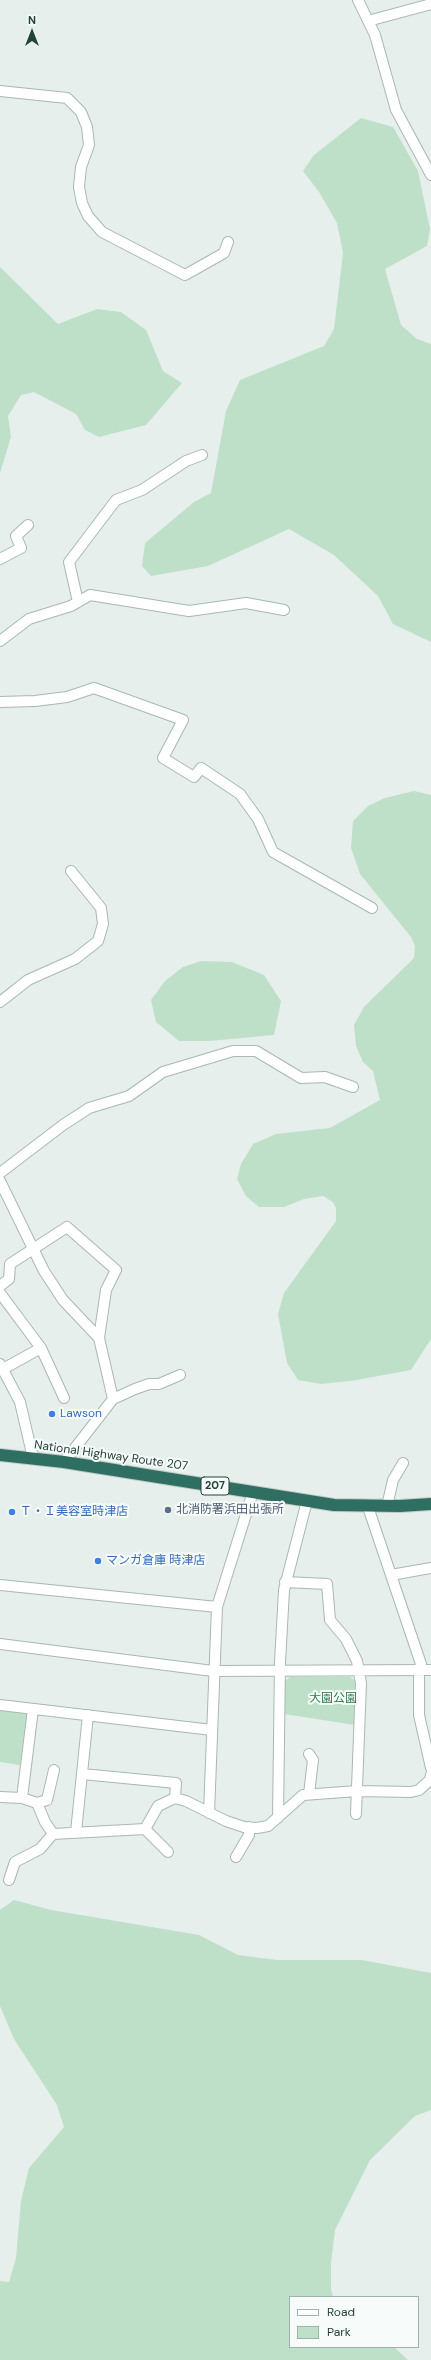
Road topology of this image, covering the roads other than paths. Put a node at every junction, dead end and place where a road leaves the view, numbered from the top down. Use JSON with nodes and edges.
{"nodes":[{"id":1,"x":358,"y":0,"type":"edge"},
{"id":2,"x":431,"y":4,"type":"edge"},
{"id":3,"x":368,"y":22,"type":"junction"},
{"id":4,"x":0,"y":91,"type":"edge"},
{"id":5,"x":431,"y":172,"type":"edge"},
{"id":6,"x":228,"y":242,"type":"dead end"},
{"id":7,"x":202,"y":455,"type":"dead end"},
{"id":8,"x":28,"y":525,"type":"dead end"},
{"id":9,"x":0,"y":559,"type":"edge"},
{"id":10,"x":78,"y":602,"type":"junction"},
{"id":11,"x":284,"y":610,"type":"dead end"},
{"id":12,"x":0,"y":640,"type":"edge"},
{"id":13,"x":0,"y":702,"type":"edge"},
{"id":14,"x":71,"y":871,"type":"dead end"},
{"id":15,"x":372,"y":908,"type":"dead end"},
{"id":16,"x":0,"y":1002,"type":"edge"},
{"id":17,"x":353,"y":1087,"type":"dead end"},
{"id":18,"x":0,"y":1173,"type":"edge"},
{"id":19,"x":1,"y":1186,"type":"edge"},
{"id":20,"x":33,"y":1248,"type":"junction"},
{"id":21,"x":0,"y":1286,"type":"edge"},
{"id":22,"x":0,"y":1293,"type":"edge"},
{"id":23,"x":99,"y":1338,"type":"junction"},
{"id":24,"x":41,"y":1348,"type":"junction"},
{"id":25,"x":1,"y":1367,"type":"edge"},
{"id":26,"x":180,"y":1376,"type":"dead end"},
{"id":27,"x":64,"y":1398,"type":"dead end"},
{"id":28,"x":113,"y":1399,"type":"junction"},
{"id":29,"x":0,"y":1455,"type":"edge"},
{"id":30,"x":33,"y":1458,"type":"junction"},
{"id":31,"x":64,"y":1462,"type":"junction"},
{"id":32,"x":403,"y":1462,"type":"dead end"},
{"id":33,"x":253,"y":1492,"type":"junction"},
{"id":34,"x":307,"y":1501,"type":"junction"},
{"id":35,"x":431,"y":1504,"type":"edge"},
{"id":36,"x":387,"y":1506,"type":"junction"},
{"id":37,"x":368,"y":1507,"type":"junction"},
{"id":38,"x":431,"y":1568,"type":"edge"},
{"id":39,"x":391,"y":1575,"type":"junction"},
{"id":40,"x":286,"y":1582,"type":"junction"},
{"id":41,"x":0,"y":1585,"type":"edge"},
{"id":42,"x":217,"y":1607,"type":"junction"},
{"id":43,"x":0,"y":1644,"type":"edge"},
{"id":44,"x":419,"y":1670,"type":"junction"},
{"id":45,"x":431,"y":1670,"type":"edge"},
{"id":46,"x":213,"y":1671,"type":"junction"},
{"id":47,"x":280,"y":1671,"type":"junction"},
{"id":48,"x":359,"y":1671,"type":"junction"},
{"id":49,"x":0,"y":1705,"type":"edge"},
{"id":50,"x":33,"y":1709,"type":"junction"},
{"id":51,"x":88,"y":1716,"type":"junction"},
{"id":52,"x":212,"y":1730,"type":"junction"},
{"id":53,"x":309,"y":1754,"type":"dead end"},
{"id":54,"x":431,"y":1768,"type":"edge"},
{"id":55,"x":54,"y":1770,"type":"dead end"},
{"id":56,"x":82,"y":1774,"type":"junction"},
{"id":57,"x":431,"y":1775,"type":"edge"},
{"id":58,"x":357,"y":1791,"type":"junction"},
{"id":59,"x":309,"y":1794,"type":"junction"},
{"id":60,"x":0,"y":1796,"type":"edge"},
{"id":61,"x":22,"y":1798,"type":"junction"},
{"id":62,"x":175,"y":1798,"type":"junction"},
{"id":63,"x":37,"y":1803,"type":"junction"},
{"id":64,"x":209,"y":1813,"type":"junction"},
{"id":65,"x":356,"y":1814,"type":"dead end"},
{"id":66,"x":278,"y":1818,"type":"junction"},
{"id":67,"x":249,"y":1827,"type":"junction"},
{"id":68,"x":145,"y":1829,"type":"junction"},
{"id":69,"x":76,"y":1832,"type":"junction"},
{"id":70,"x":54,"y":1834,"type":"junction"},
{"id":71,"x":168,"y":1852,"type":"dead end"},
{"id":72,"x":236,"y":1857,"type":"dead end"},
{"id":73,"x":9,"y":1880,"type":"dead end"}],
"edges":[{"from":1,"to":3,"type":"street"},
{"from":2,"to":3,"type":"street"},
{"from":3,"to":5,"type":"street"},
{"from":4,"to":6,"type":"street"},
{"from":7,"to":10,"type":"street"},
{"from":8,"to":9,"type":"street"},
{"from":10,"to":11,"type":"street"},
{"from":10,"to":12,"type":"street"},
{"from":13,"to":15,"type":"street"},
{"from":14,"to":16,"type":"street"},
{"from":17,"to":18,"type":"street"},
{"from":19,"to":20,"type":"street"},
{"from":20,"to":21,"type":"street"},
{"from":20,"to":23,"type":"street"},
{"from":20,"to":23,"type":"street"},
{"from":22,"to":24,"type":"street"},
{"from":23,"to":28,"type":"street"},
{"from":24,"to":25,"type":"street"},
{"from":24,"to":27,"type":"street"},
{"from":25,"to":30,"type":"street"},
{"from":26,"to":28,"type":"street"},
{"from":28,"to":31,"type":"street"},
{"from":29,"to":30,"type":"highway","name":"National Highway Route 207","number":"207"},
{"from":30,"to":31,"type":"highway","name":"National Highway Route 207","number":"207"},
{"from":31,"to":33,"type":"highway","name":"National Highway Route 207","number":"207"},
{"from":32,"to":36,"type":"street"},
{"from":33,"to":34,"type":"highway","name":"National Highway Route 207","number":"207"},
{"from":33,"to":42,"type":"street"},
{"from":34,"to":37,"type":"highway","name":"National Highway Route 207","number":"207"},
{"from":34,"to":40,"type":"street"},
{"from":35,"to":36,"type":"highway","name":"National Highway Route 207","number":"207"},
{"from":36,"to":37,"type":"highway","name":"National Highway Route 207","number":"207"},
{"from":37,"to":39,"type":"street"},
{"from":38,"to":39,"type":"street"},
{"from":39,"to":44,"type":"street"},
{"from":40,"to":47,"type":"street"},
{"from":40,"to":48,"type":"street"},
{"from":41,"to":42,"type":"street"},
{"from":42,"to":46,"type":"street"},
{"from":43,"to":46,"type":"street"},
{"from":44,"to":45,"type":"street"},
{"from":44,"to":48,"type":"street"},
{"from":44,"to":54,"type":"street"},
{"from":46,"to":47,"type":"street"},
{"from":46,"to":52,"type":"street"},
{"from":47,"to":48,"type":"street"},
{"from":47,"to":66,"type":"street"},
{"from":48,"to":58,"type":"street"},
{"from":49,"to":50,"type":"street"},
{"from":50,"to":51,"type":"street"},
{"from":50,"to":61,"type":"street"},
{"from":51,"to":52,"type":"street"},
{"from":51,"to":56,"type":"street"},
{"from":52,"to":64,"type":"street"},
{"from":53,"to":59,"type":"street"},
{"from":55,"to":63,"type":"street"},
{"from":56,"to":62,"type":"street"},
{"from":56,"to":69,"type":"street"},
{"from":57,"to":58,"type":"street"},
{"from":58,"to":59,"type":"street"},
{"from":58,"to":65,"type":"street"},
{"from":59,"to":66,"type":"street"},
{"from":60,"to":61,"type":"street"},
{"from":61,"to":63,"type":"street"},
{"from":62,"to":64,"type":"street"},
{"from":62,"to":68,"type":"street"},
{"from":63,"to":70,"type":"street"},
{"from":64,"to":67,"type":"street"},
{"from":66,"to":67,"type":"street"},
{"from":67,"to":72,"type":"street"},
{"from":68,"to":69,"type":"street"},
{"from":68,"to":71,"type":"street"},
{"from":69,"to":70,"type":"street"},
{"from":70,"to":73,"type":"street"}]}
